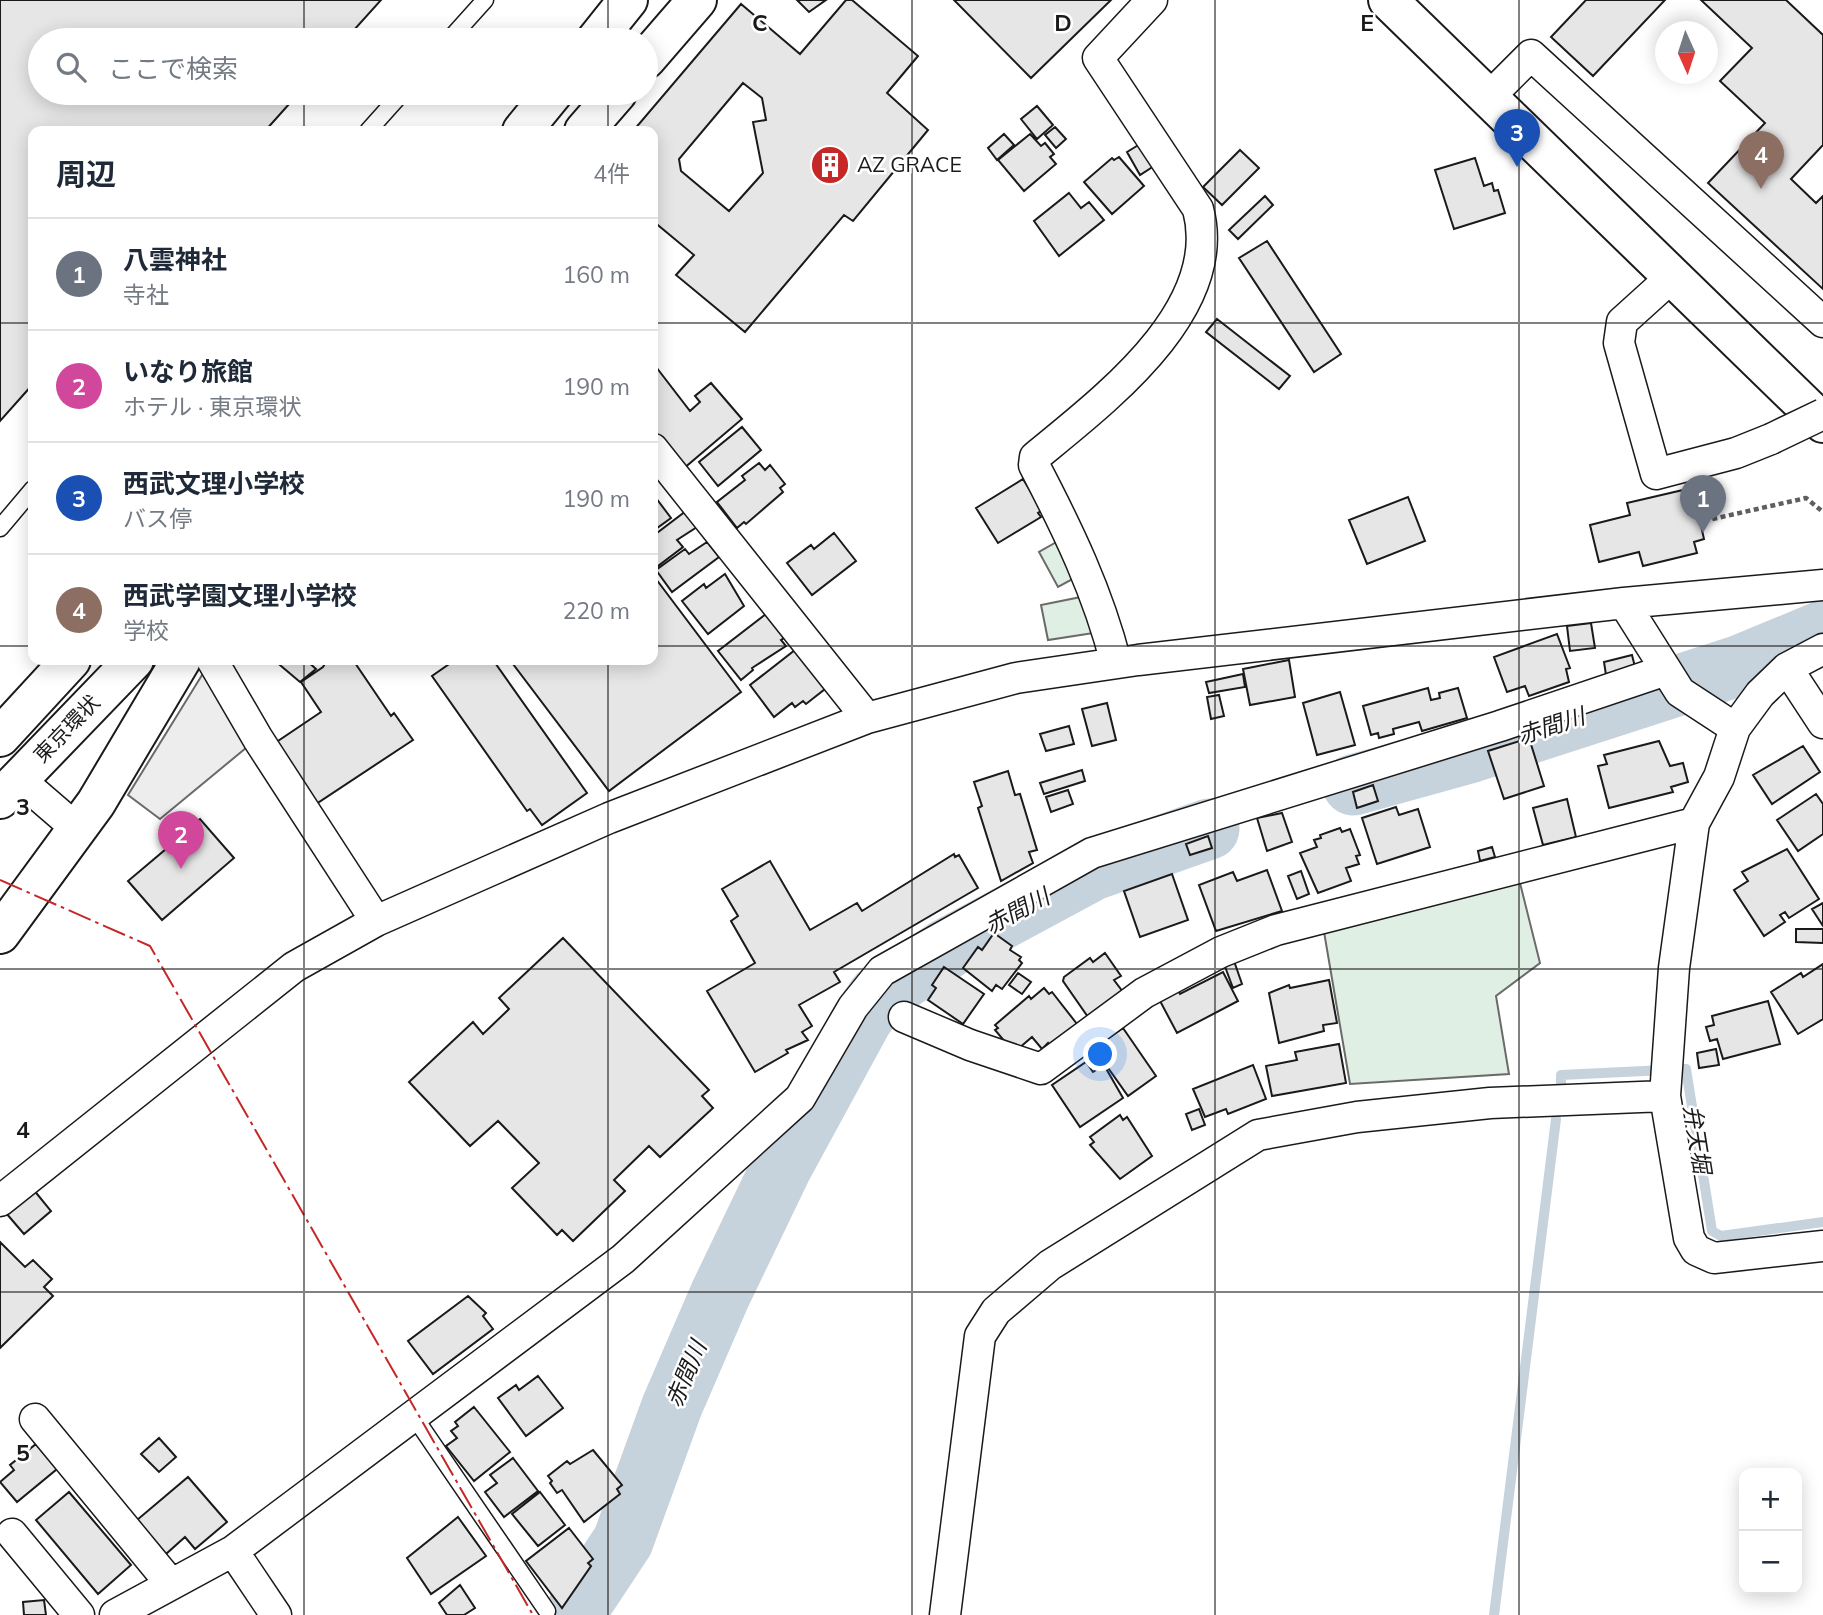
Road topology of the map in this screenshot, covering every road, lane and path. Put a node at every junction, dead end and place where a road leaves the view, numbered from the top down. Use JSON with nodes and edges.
{"nodes":[{"id":1,"x":485,"y":0,"type":"edge"},
{"id":2,"x":628,"y":0,"type":"edge"},
{"id":3,"x":697,"y":0,"type":"edge"},
{"id":4,"x":1153,"y":0,"type":"edge"},
{"id":5,"x":1388,"y":0,"type":"edge"},
{"id":6,"x":460,"y":28,"type":"edge"},
{"id":7,"x":606,"y":28,"type":"edge"},
{"id":8,"x":658,"y":45,"type":"edge"},
{"id":9,"x":1487,"y":99,"type":"junction"},
{"id":10,"x":391,"y":105,"type":"edge"},
{"id":11,"x":543,"y":105,"type":"edge"},
{"id":12,"x":607,"y":105,"type":"edge"},
{"id":13,"x":372,"y":126,"type":"edge"},
{"id":14,"x":526,"y":126,"type":"edge"},
{"id":15,"x":588,"y":126,"type":"edge"},
{"id":16,"x":1674,"y":275,"type":"junction"},
{"id":17,"x":1823,"y":322,"type":"edge"},
{"id":18,"x":1823,"y":414,"type":"edge"},
{"id":19,"x":1823,"y":423,"type":"edge"},
{"id":20,"x":658,"y":455,"type":"edge"},
{"id":21,"x":28,"y":495,"type":"edge"},
{"id":22,"x":1823,"y":512,"type":"edge"},
{"id":23,"x":1704,"y":521,"type":"dead end"},
{"id":24,"x":0,"y":528,"type":"edge"},
{"id":25,"x":1823,"y":584,"type":"edge"},
{"id":26,"x":1624,"y":603,"type":"junction"},
{"id":27,"x":1823,"y":649,"type":"edge"},
{"id":28,"x":1116,"y":663,"type":"junction"},
{"id":29,"x":66,"y":665,"type":"edge"},
{"id":30,"x":129,"y":665,"type":"edge"},
{"id":31,"x":178,"y":665,"type":"edge"},
{"id":32,"x":215,"y":665,"type":"edge"},
{"id":33,"x":1787,"y":668,"type":"junction"},
{"id":34,"x":1672,"y":680,"type":"junction"},
{"id":35,"x":867,"y":718,"type":"junction"},
{"id":36,"x":1823,"y":723,"type":"edge"},
{"id":37,"x":1735,"y":728,"type":"junction"},
{"id":38,"x":0,"y":737,"type":"edge"},
{"id":39,"x":10,"y":789,"type":"edge"},
{"id":40,"x":1694,"y":823,"type":"junction"},
{"id":41,"x":77,"y":829,"type":"junction"},
{"id":42,"x":376,"y":921,"type":"junction"},
{"id":43,"x":0,"y":934,"type":"edge"},
{"id":44,"x":904,"y":1017,"type":"dead end"},
{"id":45,"x":1666,"y":1078,"type":"junction"},
{"id":46,"x":0,"y":1201,"type":"edge"},
{"id":47,"x":1823,"y":1246,"type":"edge"},
{"id":48,"x":413,"y":1415,"type":"junction"},
{"id":49,"x":35,"y":1419,"type":"dead end"},
{"id":50,"x":12,"y":1534,"type":"dead end"},
{"id":51,"x":233,"y":1551,"type":"junction"},
{"id":52,"x":171,"y":1584,"type":"junction"},
{"id":53,"x":547,"y":1611,"type":"dead end"},
{"id":54,"x":79,"y":1615,"type":"edge"},
{"id":55,"x":115,"y":1615,"type":"edge"},
{"id":56,"x":276,"y":1615,"type":"edge"},
{"id":57,"x":945,"y":1615,"type":"edge"}],
"edges":[{"from":1,"to":6,"type":"lane"},
{"from":2,"to":7,"type":"main road"},
{"from":3,"to":8,"type":"main road"},
{"from":4,"to":28,"type":"street"},
{"from":5,"to":9,"type":"main road"},
{"from":9,"to":16,"type":"main road"},
{"from":9,"to":17,"type":"street"},
{"from":10,"to":13,"type":"lane"},
{"from":11,"to":14,"type":"main road"},
{"from":12,"to":15,"type":"main road"},
{"from":16,"to":18,"type":"street","bridge":true},
{"from":16,"to":19,"type":"main road"},
{"from":20,"to":35,"type":"street"},
{"from":21,"to":24,"type":"lane"},
{"from":22,"to":23,"type":"path"},
{"from":25,"to":26,"type":"street"},
{"from":26,"to":28,"type":"street"},
{"from":26,"to":34,"type":"street"},
{"from":27,"to":33,"type":"street"},
{"from":28,"to":35,"type":"street"},
{"from":29,"to":38,"type":"main road","name":"東京環状"},
{"from":30,"to":39,"type":"main road","name":"東京環状"},
{"from":31,"to":41,"type":"main road"},
{"from":32,"to":42,"type":"street"},
{"from":33,"to":36,"type":"street"},
{"from":33,"to":37,"type":"street"},
{"from":34,"to":37,"type":"street"},
{"from":34,"to":48,"type":"street"},
{"from":35,"to":42,"type":"street"},
{"from":37,"to":40,"type":"street"},
{"from":39,"to":41,"type":"street"},
{"from":40,"to":44,"type":"street"},
{"from":40,"to":45,"type":"street"},
{"from":41,"to":43,"type":"main road"},
{"from":42,"to":46,"type":"street"},
{"from":45,"to":47,"type":"street"},
{"from":45,"to":57,"type":"street"},
{"from":48,"to":51,"type":"street"},
{"from":48,"to":53,"type":"lane"},
{"from":49,"to":52,"type":"street"},
{"from":50,"to":54,"type":"street"},
{"from":51,"to":52,"type":"street"},
{"from":51,"to":56,"type":"street"},
{"from":52,"to":55,"type":"street"}]}
